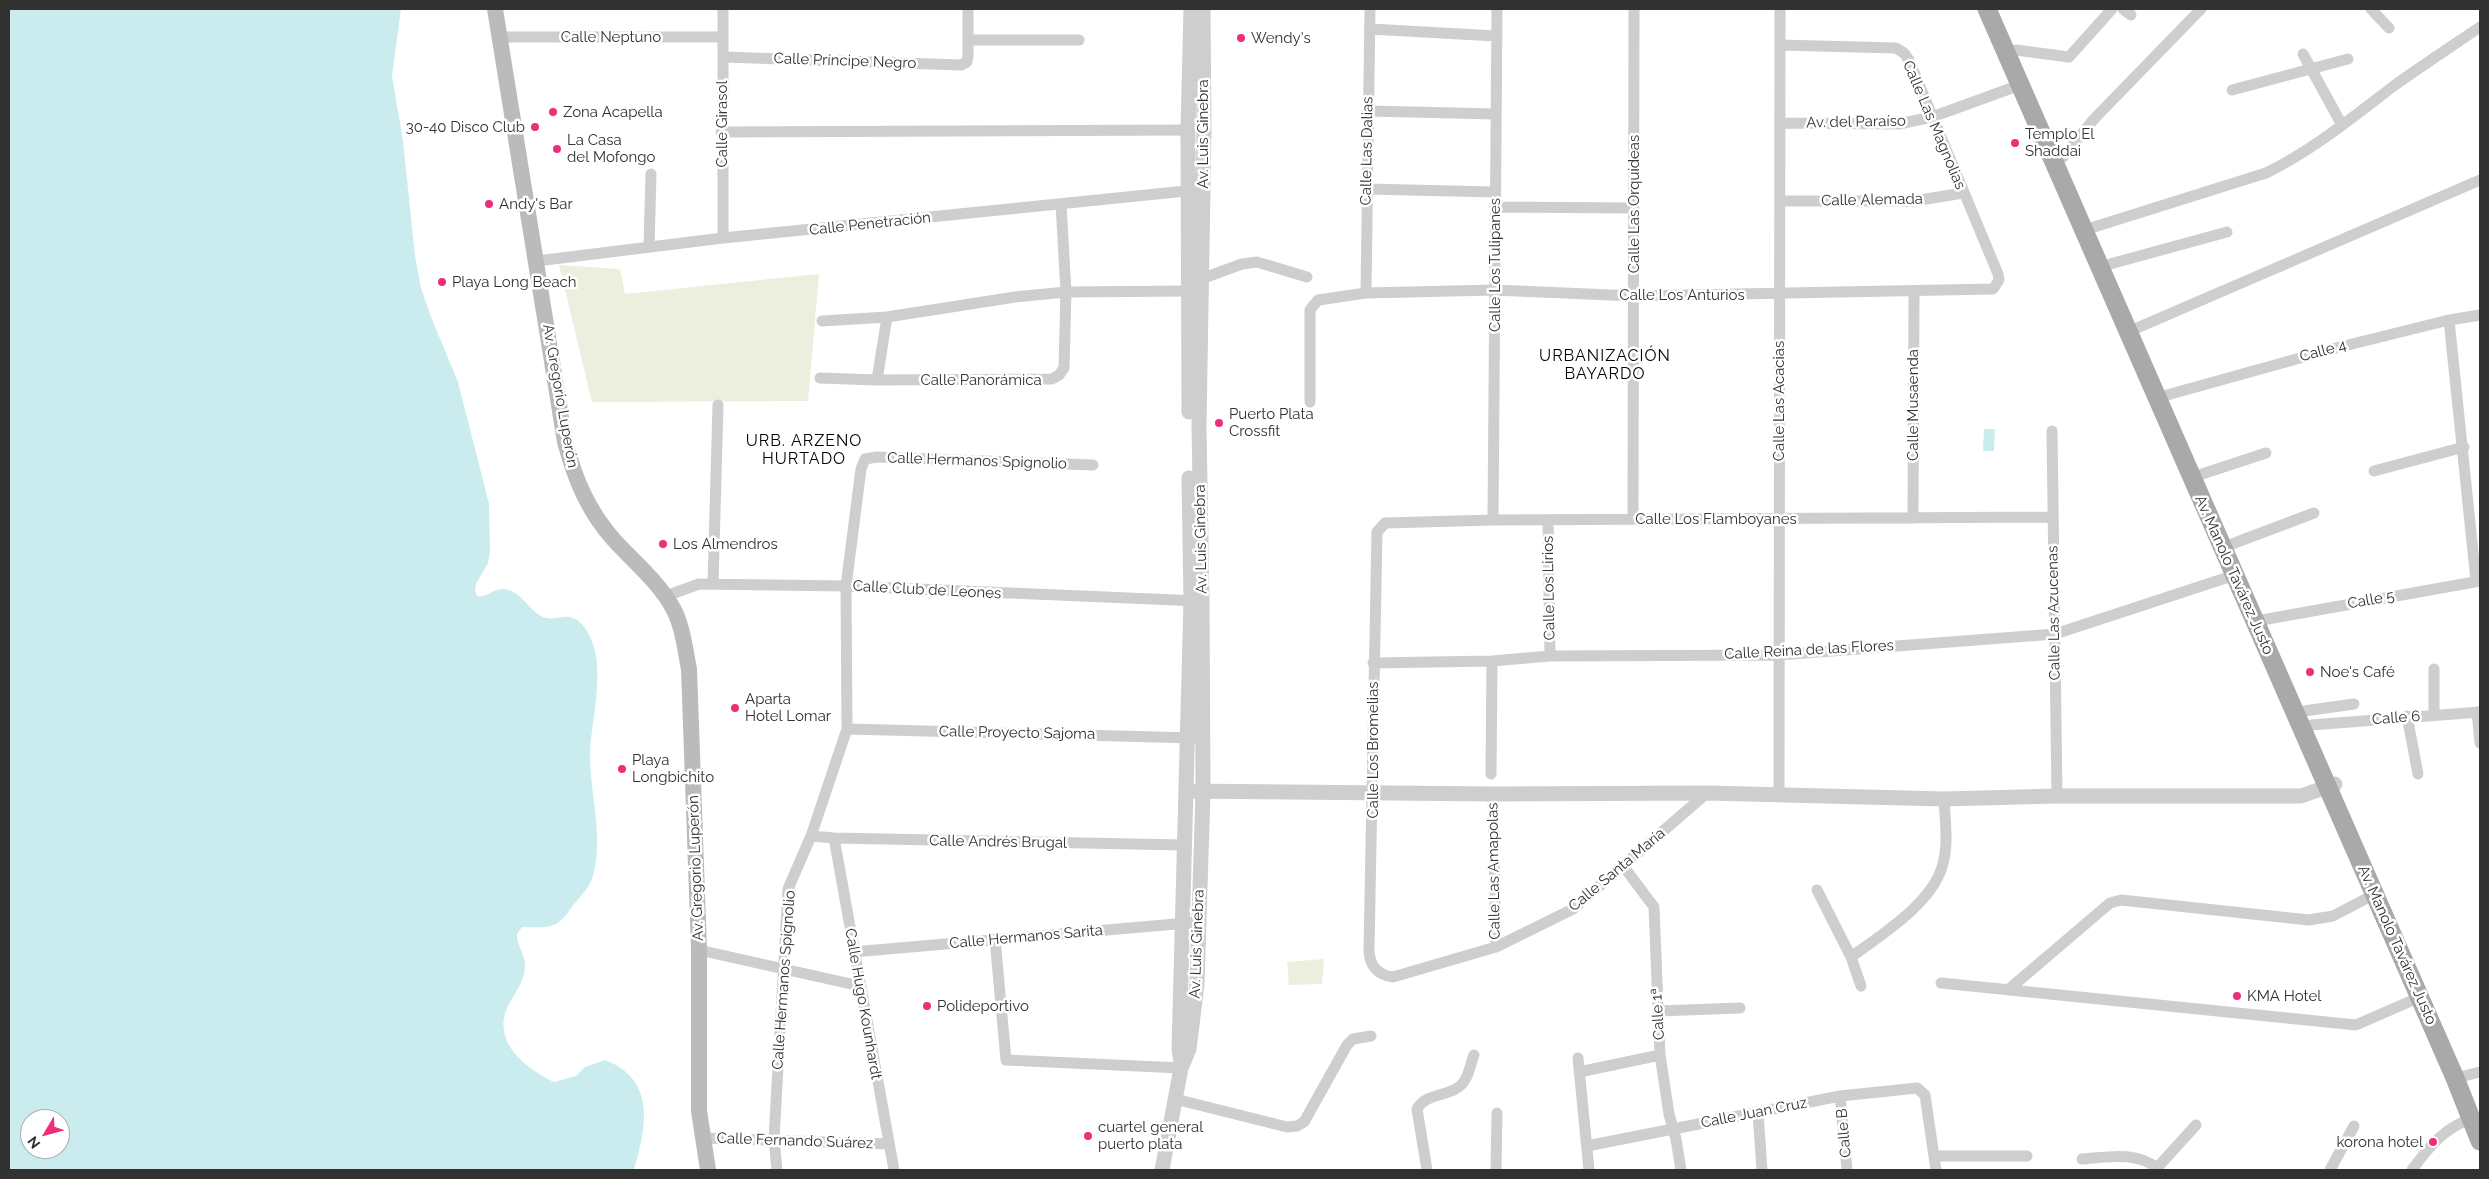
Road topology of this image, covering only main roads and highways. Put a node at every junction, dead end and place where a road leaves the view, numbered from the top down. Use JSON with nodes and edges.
{"nodes":[{"id":1,"x":495,"y":9,"type":"edge"},
{"id":2,"x":1987,"y":9,"type":"edge"},
{"id":3,"x":1998,"y":9,"type":"edge"},
{"id":4,"x":2331,"y":786,"type":"junction"},
{"id":5,"x":2472,"y":1074,"type":"edge"},
{"id":6,"x":2477,"y":1117,"type":"edge"},
{"id":7,"x":2480,"y":1141,"type":"edge"},
{"id":8,"x":708,"y":1170,"type":"edge"}],
"edges":[{"from":1,"to":8,"type":"main road","name":"Av. Gregorio Luperón"},
{"from":2,"to":4,"type":"main road","name":"Av. Manolo Tavárez Justo"},
{"from":3,"to":4,"type":"main road","name":"Av. Manolo Tavárez Justo"},
{"from":4,"to":5,"type":"main road","name":"Av. Manolo Tavárez Justo"},
{"from":4,"to":6,"type":"main road","name":"Av. Manolo Tavárez Justo"},
{"from":5,"to":6,"type":"main road","name":"Av. Manolo Tavárez Justo"},
{"from":6,"to":7,"type":"main road","name":"Av. Manolo Tavárez Justo"}]}
